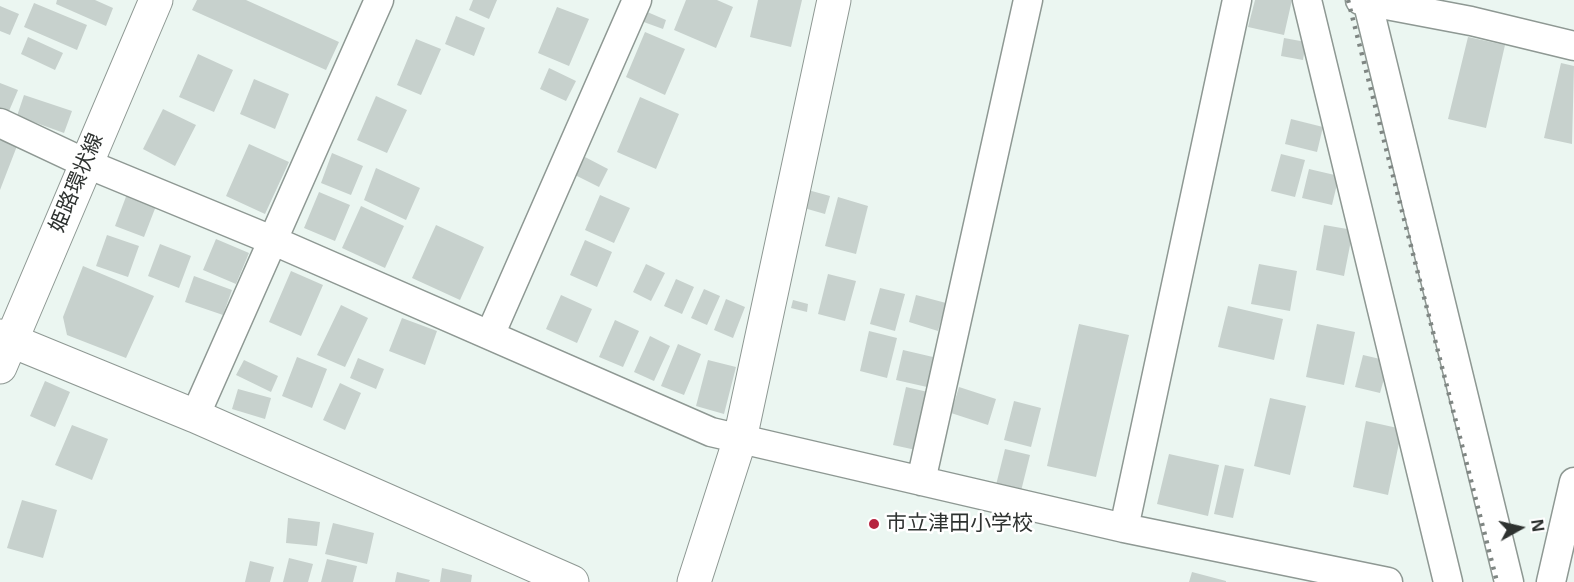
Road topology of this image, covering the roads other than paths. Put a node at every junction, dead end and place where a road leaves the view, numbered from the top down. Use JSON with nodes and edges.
{"nodes":[{"id":1,"x":156,"y":0,"type":"edge"},
{"id":2,"x":379,"y":0,"type":"edge"},
{"id":3,"x":636,"y":0,"type":"edge"},
{"id":4,"x":834,"y":0,"type":"edge"},
{"id":5,"x":1028,"y":0,"type":"edge"},
{"id":6,"x":1237,"y":0,"type":"edge"},
{"id":7,"x":1306,"y":0,"type":"edge"},
{"id":8,"x":1365,"y":1,"type":"edge"},
{"id":9,"x":1473,"y":11,"type":"edge"},
{"id":10,"x":1574,"y":46,"type":"edge"},
{"id":11,"x":0,"y":123,"type":"edge"},
{"id":12,"x":85,"y":164,"type":"junction"},
{"id":13,"x":274,"y":241,"type":"junction"},
{"id":14,"x":489,"y":335,"type":"junction"},
{"id":15,"x":4,"y":348,"type":"edge"},
{"id":16,"x":195,"y":416,"type":"junction"},
{"id":17,"x":740,"y":439,"type":"junction"},
{"id":18,"x":921,"y":481,"type":"junction"},
{"id":19,"x":1574,"y":483,"type":"edge"},
{"id":20,"x":1124,"y":528,"type":"junction"},
{"id":21,"x":572,"y":582,"type":"edge"},
{"id":22,"x":694,"y":582,"type":"edge"},
{"id":23,"x":1388,"y":582,"type":"edge"},
{"id":24,"x":1448,"y":582,"type":"edge"},
{"id":25,"x":1509,"y":582,"type":"edge"},
{"id":26,"x":1551,"y":582,"type":"edge"}],
"edges":[{"from":1,"to":12,"type":"street","name":"姫路環状線"},
{"from":2,"to":13,"type":"street"},
{"from":3,"to":14,"type":"street"},
{"from":4,"to":17,"type":"street"},
{"from":5,"to":18,"type":"street"},
{"from":6,"to":20,"type":"street"},
{"from":7,"to":24,"type":"street"},
{"from":8,"to":9,"type":"street"},
{"from":8,"to":25,"type":"street"},
{"from":9,"to":10,"type":"street"},
{"from":11,"to":12,"type":"street"},
{"from":12,"to":13,"type":"street"},
{"from":12,"to":15,"type":"street","name":"姫路環状線"},
{"from":13,"to":14,"type":"street"},
{"from":13,"to":16,"type":"street"},
{"from":14,"to":17,"type":"street"},
{"from":15,"to":16,"type":"street"},
{"from":16,"to":21,"type":"street"},
{"from":17,"to":18,"type":"street"},
{"from":17,"to":22,"type":"street"},
{"from":18,"to":20,"type":"street"},
{"from":19,"to":26,"type":"street"},
{"from":20,"to":23,"type":"street"}]}
